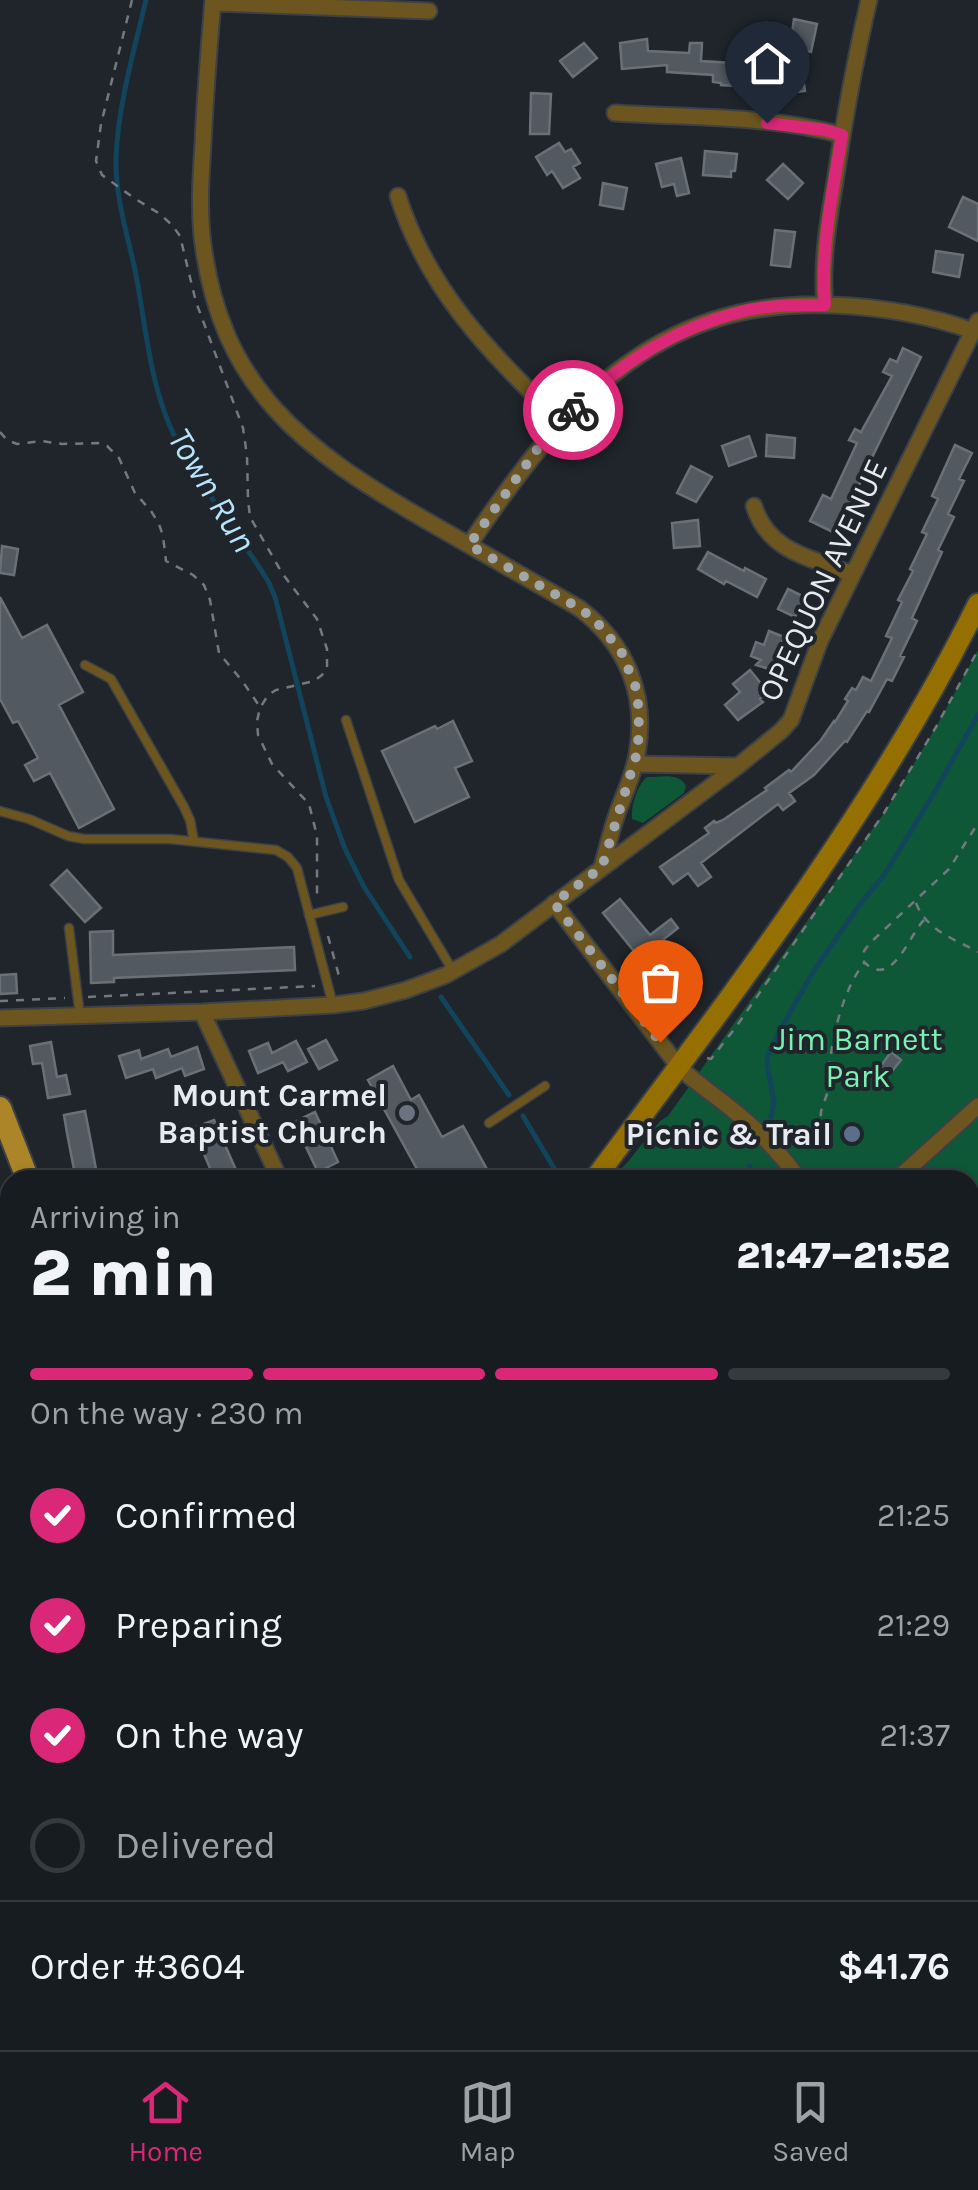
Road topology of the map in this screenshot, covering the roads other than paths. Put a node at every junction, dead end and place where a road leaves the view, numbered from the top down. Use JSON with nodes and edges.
{"nodes":[{"id":1,"x":869,"y":0,"type":"edge"},
{"id":2,"x":213,"y":2,"type":"edge"},
{"id":3,"x":429,"y":11,"type":"dead end"},
{"id":4,"x":615,"y":113,"type":"dead end"},
{"id":5,"x":842,"y":135,"type":"junction"},
{"id":6,"x":398,"y":196,"type":"dead end"},
{"id":7,"x":825,"y":305,"type":"junction"},
{"id":8,"x":976,"y":326,"type":"edge"},
{"id":9,"x":560,"y":422,"type":"junction"},
{"id":10,"x":754,"y":506,"type":"dead end"},
{"id":11,"x":469,"y":545,"type":"junction"},
{"id":12,"x":852,"y":574,"type":"junction"},
{"id":13,"x":978,"y":604,"type":"edge"},
{"id":14,"x":86,"y":666,"type":"dead end"},
{"id":15,"x":346,"y":720,"type":"dead end"},
{"id":16,"x":635,"y":764,"type":"junction"},
{"id":17,"x":738,"y":766,"type":"junction"},
{"id":18,"x":0,"y":811,"type":"edge"},
{"id":19,"x":194,"y":841,"type":"junction"},
{"id":20,"x":602,"y":867,"type":"junction"},
{"id":21,"x":554,"y":903,"type":"junction"},
{"id":22,"x":344,"y":907,"type":"dead end"},
{"id":23,"x":309,"y":915,"type":"junction"},
{"id":24,"x":69,"y":928,"type":"dead end"},
{"id":25,"x":453,"y":971,"type":"junction"},
{"id":26,"x":332,"y":1005,"type":"junction"},
{"id":27,"x":202,"y":1012,"type":"junction"},
{"id":28,"x":80,"y":1016,"type":"junction"},
{"id":29,"x":0,"y":1018,"type":"edge"},
{"id":30,"x":679,"y":1067,"type":"junction"},
{"id":31,"x":545,"y":1086,"type":"dead end"},
{"id":32,"x":978,"y":1106,"type":"edge"},
{"id":33,"x":0,"y":1108,"type":"edge"},
{"id":34,"x":489,"y":1124,"type":"dead end"},
{"id":35,"x":24,"y":1170,"type":"edge"},
{"id":36,"x":275,"y":1170,"type":"edge"},
{"id":37,"x":602,"y":1170,"type":"edge"},
{"id":38,"x":792,"y":1170,"type":"edge"},
{"id":39,"x":907,"y":1170,"type":"edge"}],
"edges":[{"from":1,"to":5,"type":"street"},
{"from":2,"to":3,"type":"street"},
{"from":2,"to":11,"type":"street"},
{"from":4,"to":5,"type":"street"},
{"from":5,"to":7,"type":"street"},
{"from":6,"to":9,"type":"street"},
{"from":7,"to":8,"type":"street"},
{"from":7,"to":9,"type":"street"},
{"from":8,"to":12,"type":"street","name":"OPEQUON AVENUE"},
{"from":9,"to":11,"type":"street"},
{"from":10,"to":12,"type":"street"},
{"from":11,"to":16,"type":"street"},
{"from":12,"to":17,"type":"street","name":"OPEQUON AVENUE"},
{"from":13,"to":30,"type":"main road"},
{"from":14,"to":19,"type":"lane"},
{"from":15,"to":25,"type":"lane"},
{"from":16,"to":17,"type":"street"},
{"from":16,"to":20,"type":"street"},
{"from":17,"to":20,"type":"street","name":"OPEQUON AVENUE"},
{"from":18,"to":19,"type":"lane"},
{"from":19,"to":23,"type":"lane"},
{"from":20,"to":21,"type":"street","name":"OPEQUON AVENUE"},
{"from":21,"to":25,"type":"street","name":"OPEQUON AVENUE"},
{"from":21,"to":30,"type":"street"},
{"from":22,"to":23,"type":"lane"},
{"from":23,"to":26,"type":"lane"},
{"from":24,"to":28,"type":"lane"},
{"from":25,"to":26,"type":"street","name":"OPEQUON AVENUE"},
{"from":26,"to":27,"type":"street","name":"OPEQUON AVENUE"},
{"from":27,"to":28,"type":"street","name":"OPEQUON AVENUE"},
{"from":27,"to":36,"type":"street"},
{"from":28,"to":29,"type":"street","name":"OPEQUON AVENUE"},
{"from":30,"to":37,"type":"main road"},
{"from":30,"to":38,"type":"street"},
{"from":31,"to":34,"type":"lane"},
{"from":32,"to":39,"type":"street"},
{"from":33,"to":35,"type":"main road"}]}
